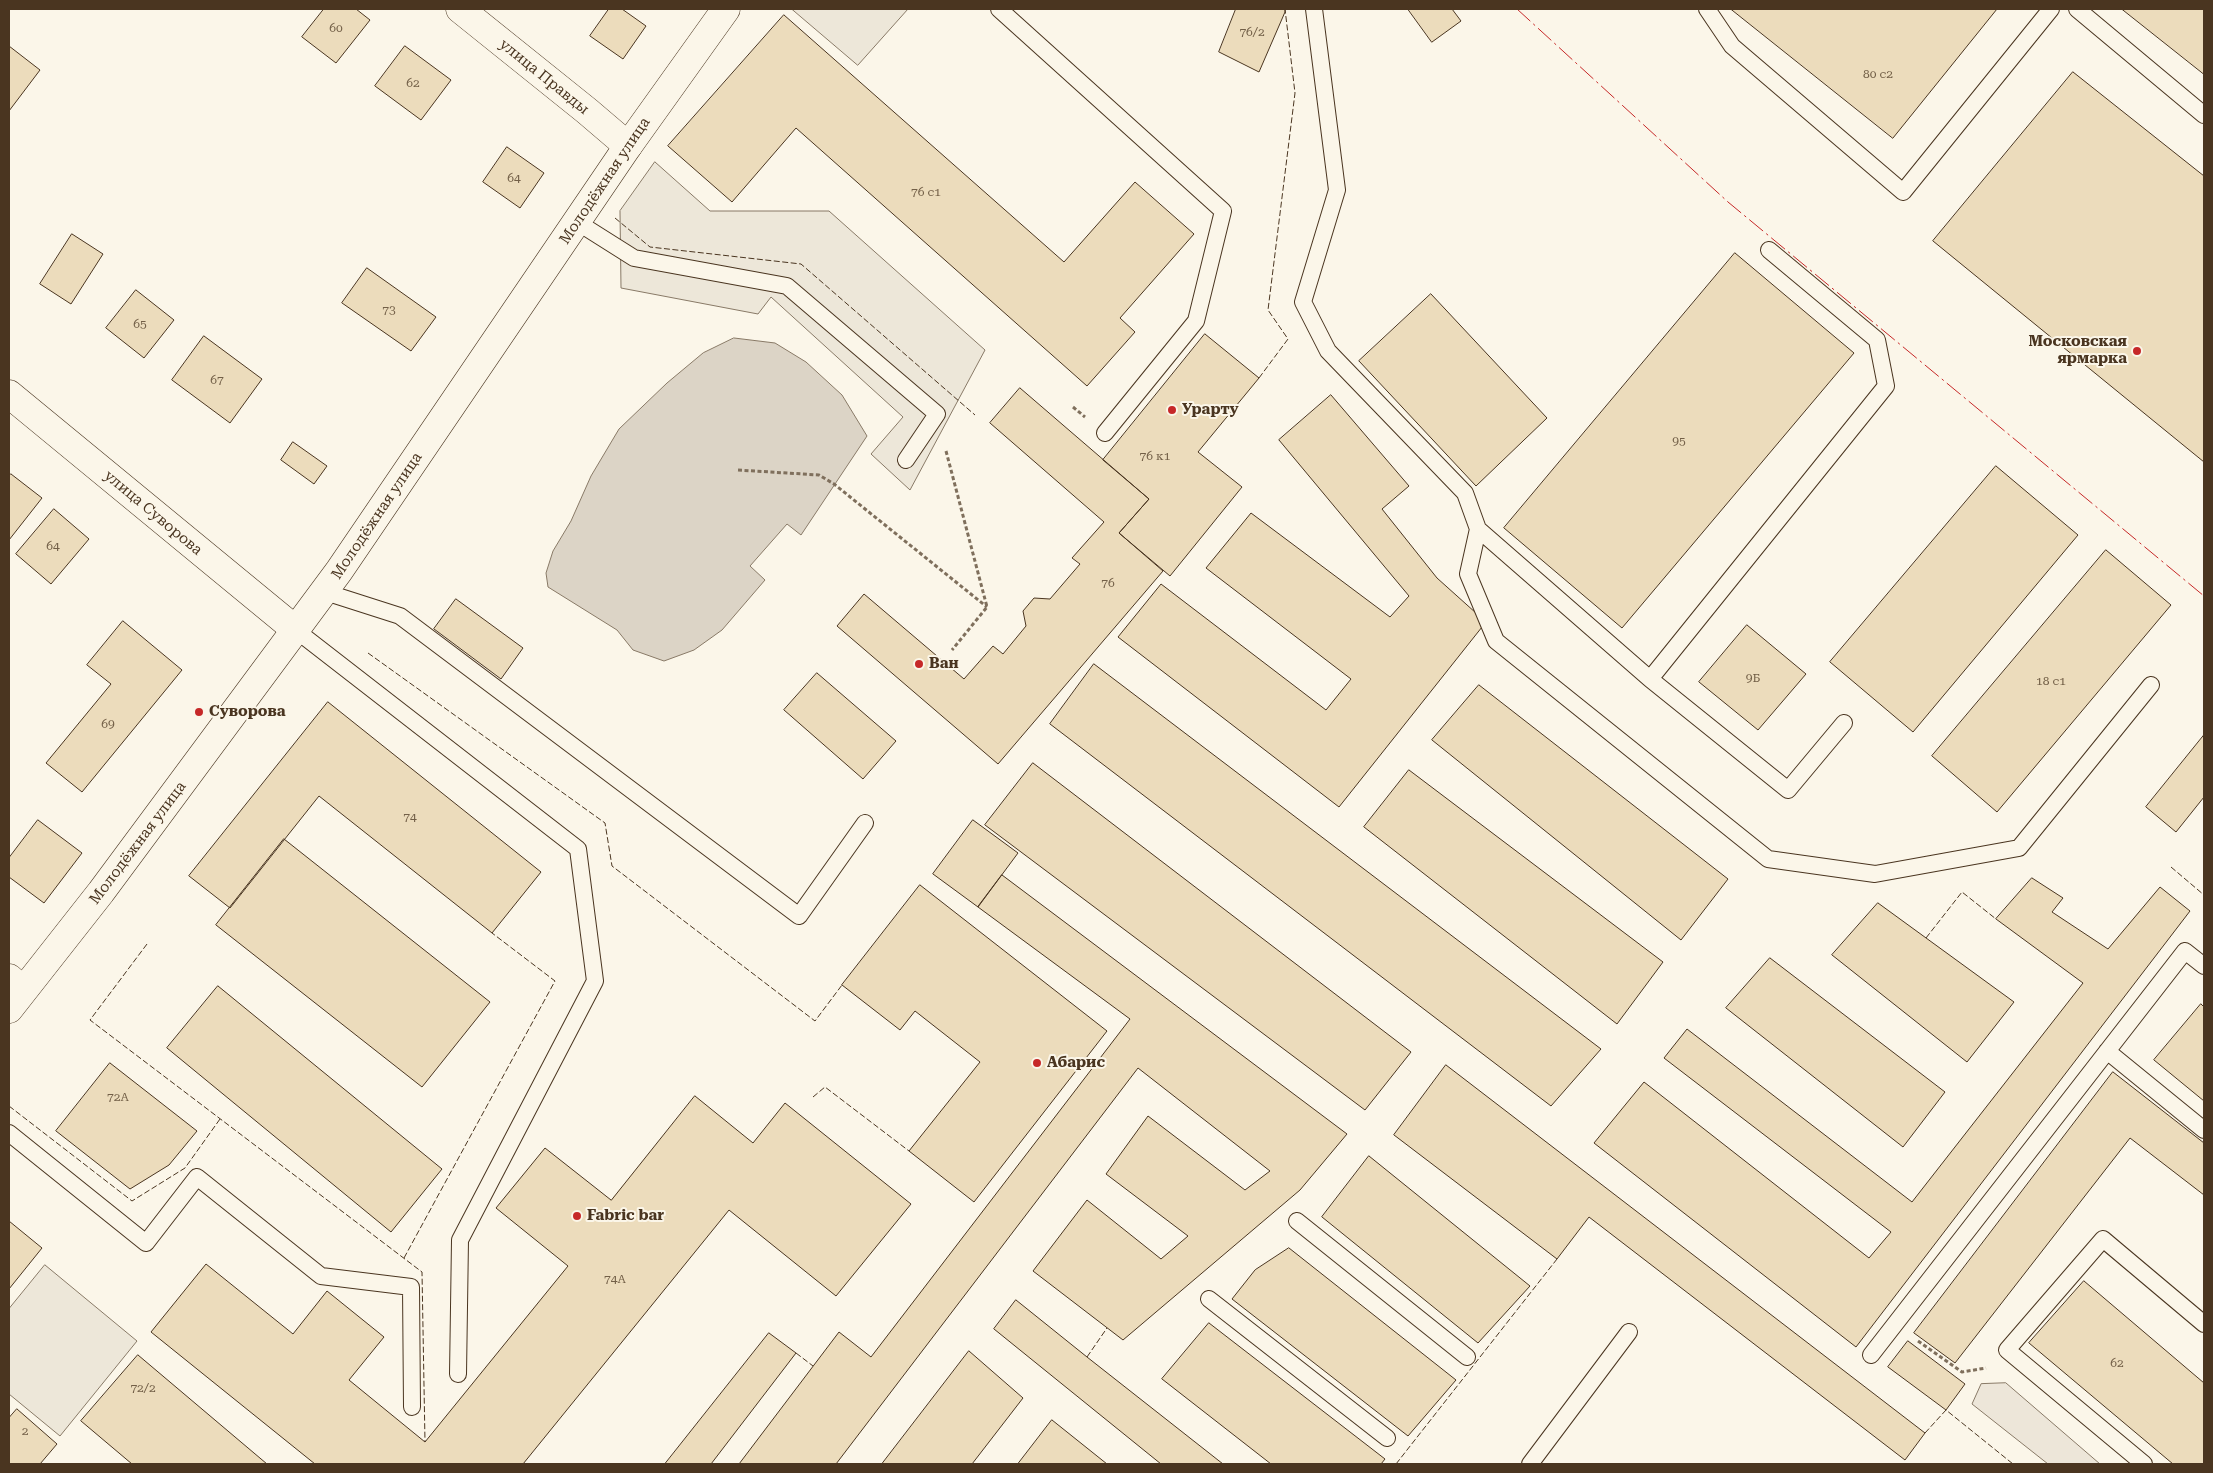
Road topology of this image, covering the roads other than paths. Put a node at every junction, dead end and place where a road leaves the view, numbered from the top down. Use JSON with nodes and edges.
{"nodes":[{"id":1,"x":460,"y":9,"type":"edge"},
{"id":2,"x":726,"y":9,"type":"edge"},
{"id":3,"x":999,"y":9,"type":"edge"},
{"id":4,"x":1314,"y":9,"type":"edge"},
{"id":5,"x":1706,"y":9,"type":"edge"},
{"id":6,"x":2051,"y":9,"type":"edge"},
{"id":7,"x":2077,"y":9,"type":"edge"},
{"id":8,"x":2204,"y":115,"type":"edge"},
{"id":9,"x":628,"y":146,"type":"junction"},
{"id":10,"x":577,"y":222,"type":"junction"},
{"id":11,"x":1769,"y":250,"type":"dead end"},
{"id":12,"x":9,"y":394,"type":"edge"},
{"id":13,"x":1104,"y":433,"type":"dead end"},
{"id":14,"x":906,"y":460,"type":"dead end"},
{"id":15,"x":1478,"y":528,"type":"junction"},
{"id":16,"x":325,"y":592,"type":"junction"},
{"id":17,"x":297,"y":631,"type":"junction"},
{"id":18,"x":1650,"y":679,"type":"junction"},
{"id":19,"x":2151,"y":686,"type":"dead end"},
{"id":20,"x":1844,"y":723,"type":"dead end"},
{"id":21,"x":865,"y":823,"type":"dead end"},
{"id":22,"x":2204,"y":966,"type":"edge"},
{"id":23,"x":14,"y":993,"type":"edge"},
{"id":24,"x":2108,"y":1051,"type":"junction"},
{"id":25,"x":2204,"y":1130,"type":"edge"},
{"id":26,"x":9,"y":1133,"type":"edge"},
{"id":27,"x":1297,"y":1221,"type":"dead end"},
{"id":28,"x":1208,"y":1299,"type":"dead end"},
{"id":29,"x":2204,"y":1324,"type":"edge"},
{"id":30,"x":1629,"y":1332,"type":"dead end"},
{"id":31,"x":1871,"y":1355,"type":"road end"},
{"id":32,"x":1467,"y":1357,"type":"dead end"},
{"id":33,"x":458,"y":1374,"type":"dead end"},
{"id":34,"x":412,"y":1407,"type":"dead end"},
{"id":35,"x":1386,"y":1438,"type":"dead end"},
{"id":36,"x":1530,"y":1464,"type":"edge"},
{"id":37,"x":2144,"y":1464,"type":"edge"}],
"edges":[{"from":1,"to":9,"type":"street","name":"улица Правды"},
{"from":2,"to":9,"type":"street","name":"Молодёжная улица"},
{"from":3,"to":13,"type":"lane"},
{"from":4,"to":15,"type":"lane"},
{"from":5,"to":6,"type":"lane"},
{"from":7,"to":8,"type":"lane"},
{"from":9,"to":10,"type":"street","name":"Молодёжная улица"},
{"from":10,"to":14,"type":"lane"},
{"from":10,"to":16,"type":"street","name":"Молодёжная улица"},
{"from":11,"to":18,"type":"lane"},
{"from":12,"to":17,"type":"street","name":"улица Суворова"},
{"from":15,"to":18,"type":"lane"},
{"from":15,"to":19,"type":"lane"},
{"from":16,"to":17,"type":"street","name":"Молодёжная улица"},
{"from":16,"to":21,"type":"lane"},
{"from":17,"to":23,"type":"street","name":"Молодёжная улица"},
{"from":17,"to":33,"type":"lane"},
{"from":18,"to":20,"type":"lane"},
{"from":22,"to":24,"type":"lane"},
{"from":24,"to":25,"type":"lane"},
{"from":24,"to":31,"type":"lane"},
{"from":26,"to":34,"type":"lane"},
{"from":27,"to":32,"type":"lane"},
{"from":28,"to":35,"type":"lane"},
{"from":29,"to":37,"type":"lane"},
{"from":30,"to":36,"type":"lane"}]}
